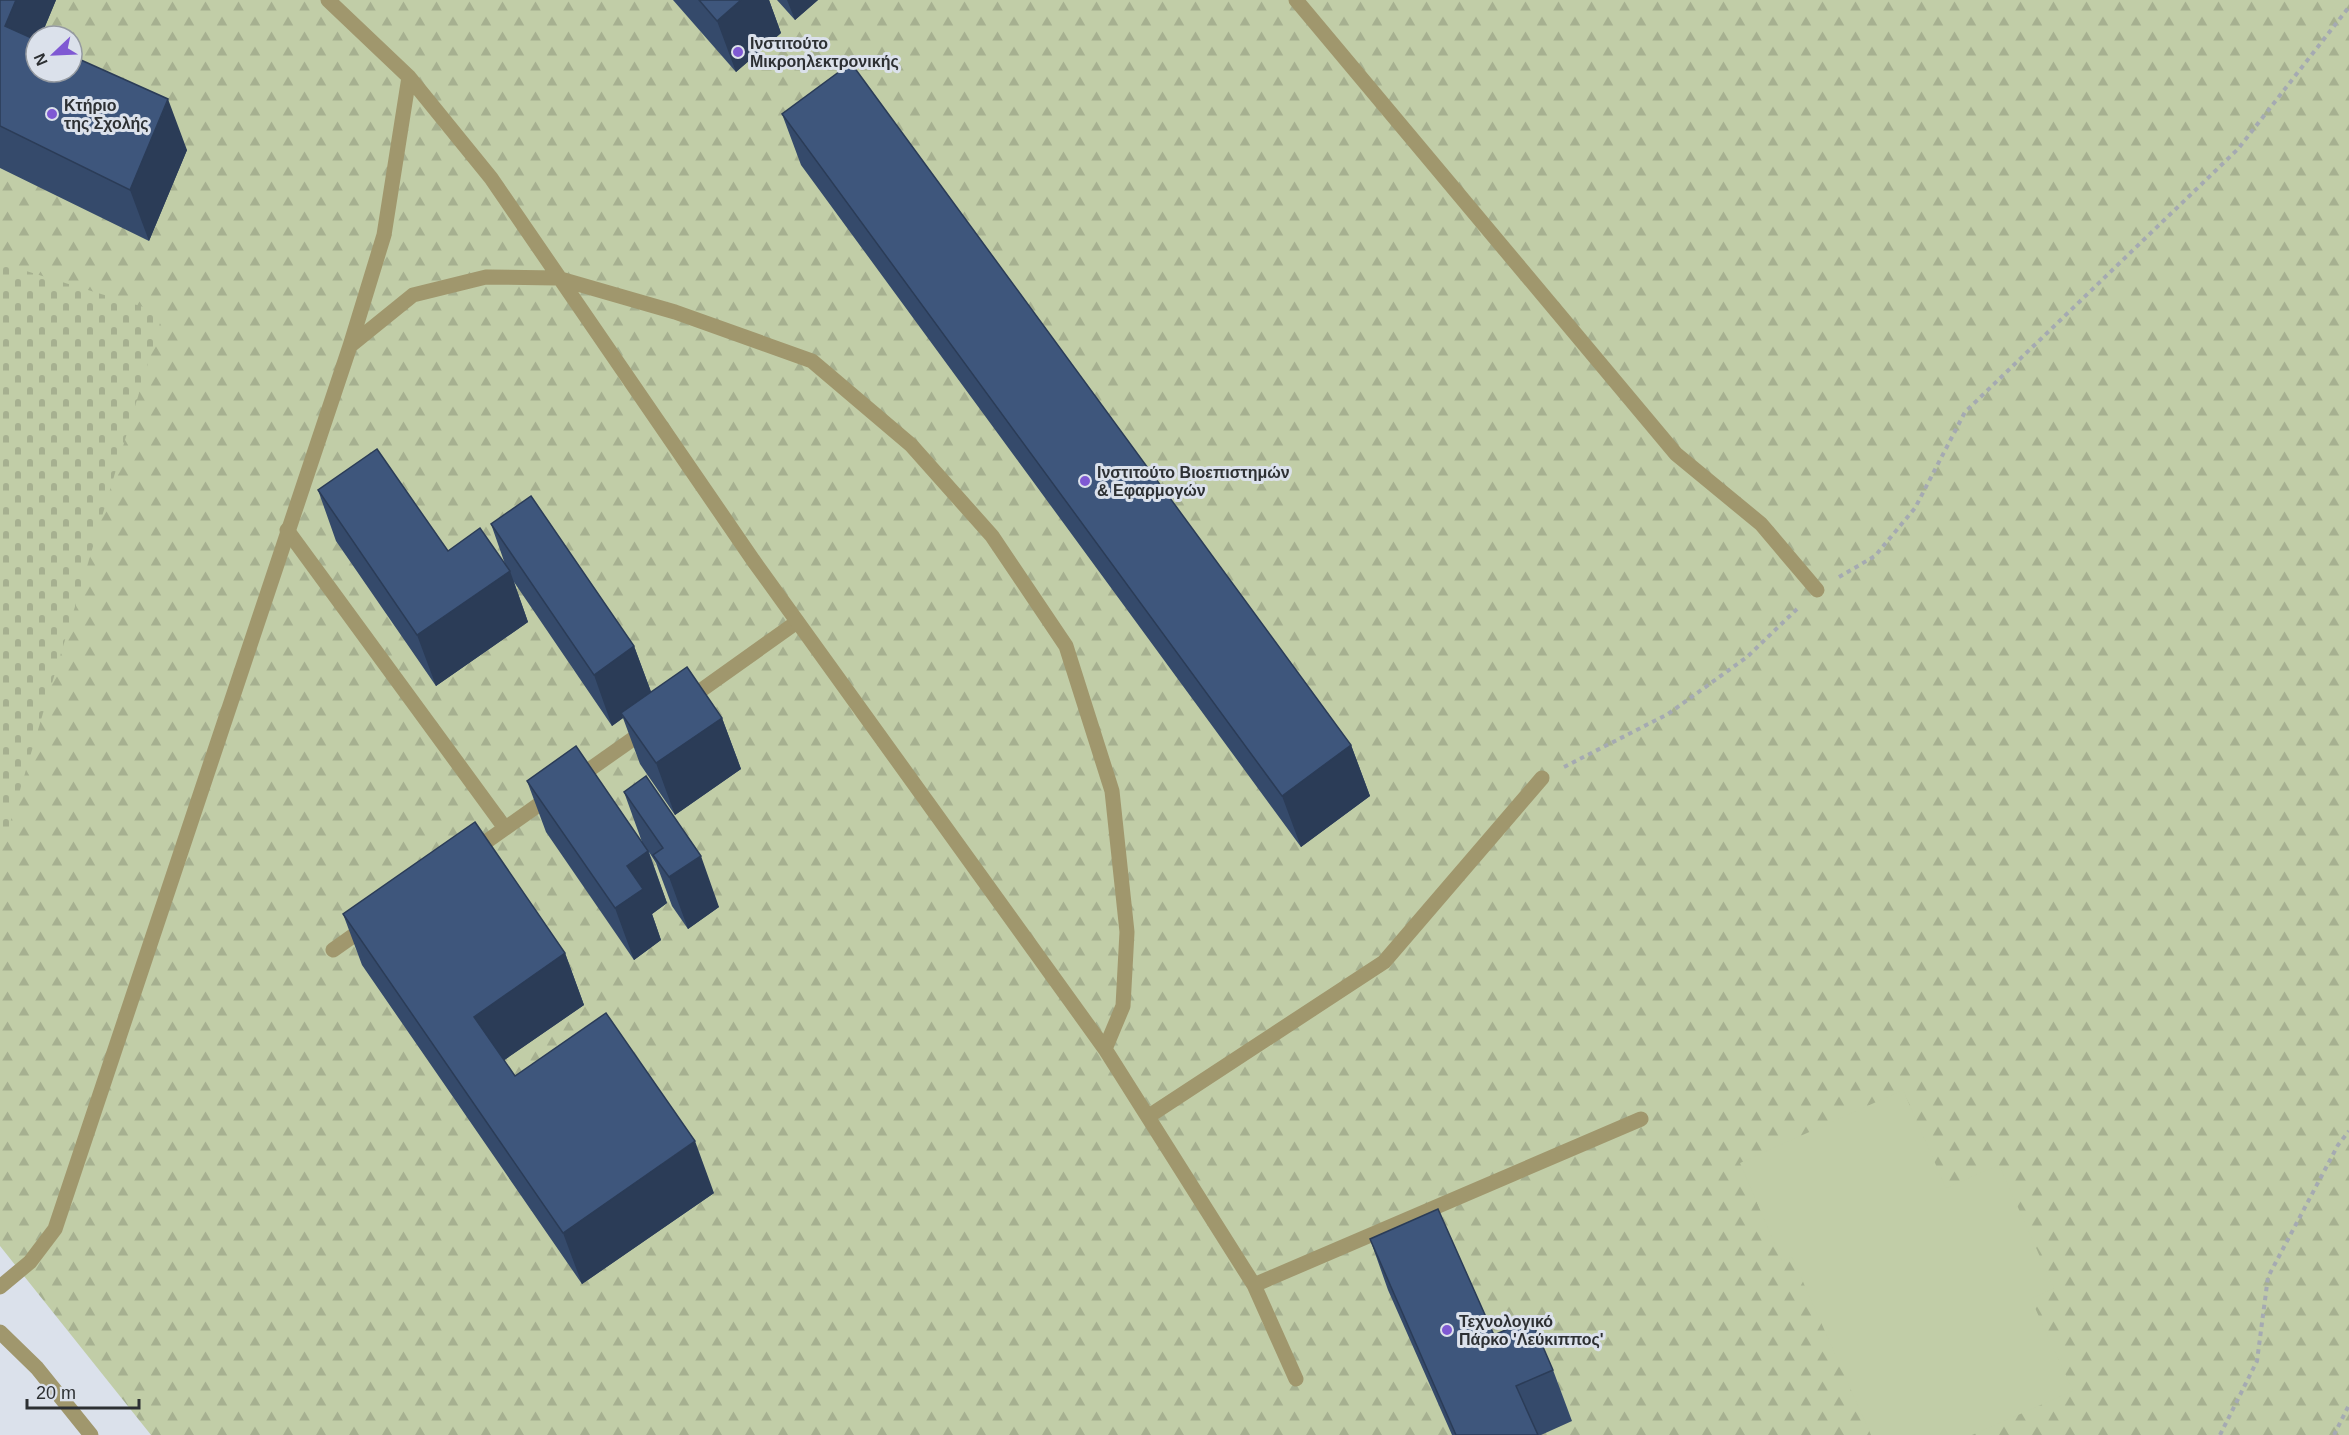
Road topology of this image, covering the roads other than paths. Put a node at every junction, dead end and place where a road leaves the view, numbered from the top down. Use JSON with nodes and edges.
{"nodes":[{"id":1,"x":328,"y":0,"type":"edge"},
{"id":2,"x":1296,"y":0,"type":"edge"},
{"id":3,"x":409,"y":77,"type":"junction"},
{"id":4,"x":557,"y":278,"type":"junction"},
{"id":5,"x":350,"y":346,"type":"junction"},
{"id":6,"x":287,"y":530,"type":"junction"},
{"id":7,"x":1817,"y":590,"type":"road end"},
{"id":8,"x":797,"y":622,"type":"junction"},
{"id":9,"x":1542,"y":778,"type":"road end"},
{"id":10,"x":506,"y":828,"type":"junction"},
{"id":11,"x":458,"y":862,"type":"edge"},
{"id":12,"x":381,"y":916,"type":"edge"},
{"id":13,"x":333,"y":950,"type":"dead end"},
{"id":14,"x":1105,"y":1049,"type":"junction"},
{"id":15,"x":1149,"y":1116,"type":"junction"},
{"id":16,"x":1641,"y":1119,"type":"dead end"},
{"id":17,"x":1254,"y":1286,"type":"junction"},
{"id":18,"x":0,"y":1287,"type":"edge"},
{"id":19,"x":0,"y":1332,"type":"edge"},
{"id":20,"x":1296,"y":1379,"type":"dead end"},
{"id":21,"x":91,"y":1435,"type":"edge"}],
"edges":[{"from":1,"to":3,"type":"street"},
{"from":2,"to":7,"type":"street"},
{"from":3,"to":4,"type":"street"},
{"from":3,"to":5,"type":"street"},
{"from":4,"to":5,"type":"street"},
{"from":4,"to":8,"type":"street"},
{"from":4,"to":14,"type":"street"},
{"from":5,"to":6,"type":"street"},
{"from":6,"to":10,"type":"street"},
{"from":6,"to":18,"type":"street"},
{"from":8,"to":10,"type":"street"},
{"from":8,"to":14,"type":"street"},
{"from":9,"to":15,"type":"street"},
{"from":10,"to":11,"type":"street"},
{"from":12,"to":13,"type":"street"},
{"from":14,"to":15,"type":"street"},
{"from":15,"to":17,"type":"street"},
{"from":16,"to":17,"type":"street"},
{"from":17,"to":20,"type":"street"},
{"from":19,"to":21,"type":"street"}]}
